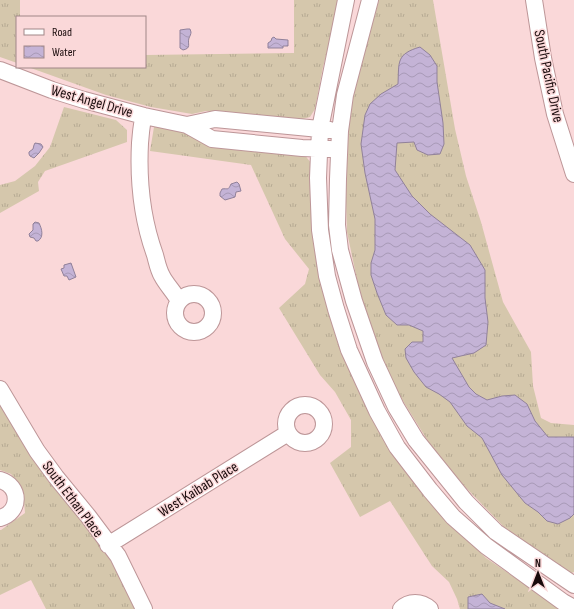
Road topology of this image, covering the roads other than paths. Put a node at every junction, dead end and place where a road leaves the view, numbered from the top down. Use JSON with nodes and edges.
{"nodes":[{"id":1,"x":346,"y":0,"type":"edge"},
{"id":2,"x":370,"y":0,"type":"edge"},
{"id":3,"x":536,"y":0,"type":"edge"},
{"id":4,"x":0,"y":70,"type":"edge"},
{"id":5,"x":144,"y":116,"type":"junction"},
{"id":6,"x":187,"y":125,"type":"junction"},
{"id":7,"x":320,"y":129,"type":"junction"},
{"id":8,"x":340,"y":131,"type":"junction"},
{"id":9,"x":319,"y":149,"type":"junction"},
{"id":10,"x":339,"y":150,"type":"junction"},
{"id":11,"x":574,"y":174,"type":"edge"},
{"id":12,"x":180,"y":301,"type":"dead end"},
{"id":13,"x":0,"y":389,"type":"edge"},
{"id":14,"x":288,"y":433,"type":"dead end"},
{"id":15,"x":0,"y":480,"type":"edge"},
{"id":16,"x":0,"y":518,"type":"edge"},
{"id":17,"x":108,"y":544,"type":"junction"},
{"id":18,"x":574,"y":585,"type":"edge"},
{"id":19,"x":574,"y":608,"type":"edge"},
{"id":20,"x":144,"y":609,"type":"edge"},
{"id":21,"x":401,"y":609,"type":"edge"},
{"id":22,"x":430,"y":609,"type":"edge"}],
"edges":[{"from":1,"to":7,"type":"street"},
{"from":2,"to":8,"type":"street"},
{"from":3,"to":11,"type":"street","name":"South Pacific Drive"},
{"from":4,"to":5,"type":"street","name":"West Angel Drive"},
{"from":5,"to":6,"type":"street","name":"West Angel Drive"},
{"from":5,"to":12,"type":"street"},
{"from":6,"to":7,"type":"street","name":"West Angel Drive"},
{"from":6,"to":9,"type":"street","name":"West Angel Drive"},
{"from":7,"to":8,"type":"street","name":"West Angel Drive"},
{"from":7,"to":9,"type":"street"},
{"from":8,"to":10,"type":"street"},
{"from":9,"to":10,"type":"street","name":"West Angel Drive"},
{"from":9,"to":19,"type":"street"},
{"from":10,"to":18,"type":"street"},
{"from":13,"to":17,"type":"street","name":"South Ethan Place"},
{"from":14,"to":17,"type":"street","name":"West Kaibab Place"},
{"from":15,"to":16,"type":"street"},
{"from":17,"to":20,"type":"street","name":"South Ethan Place"},
{"from":21,"to":22,"type":"street"}]}
